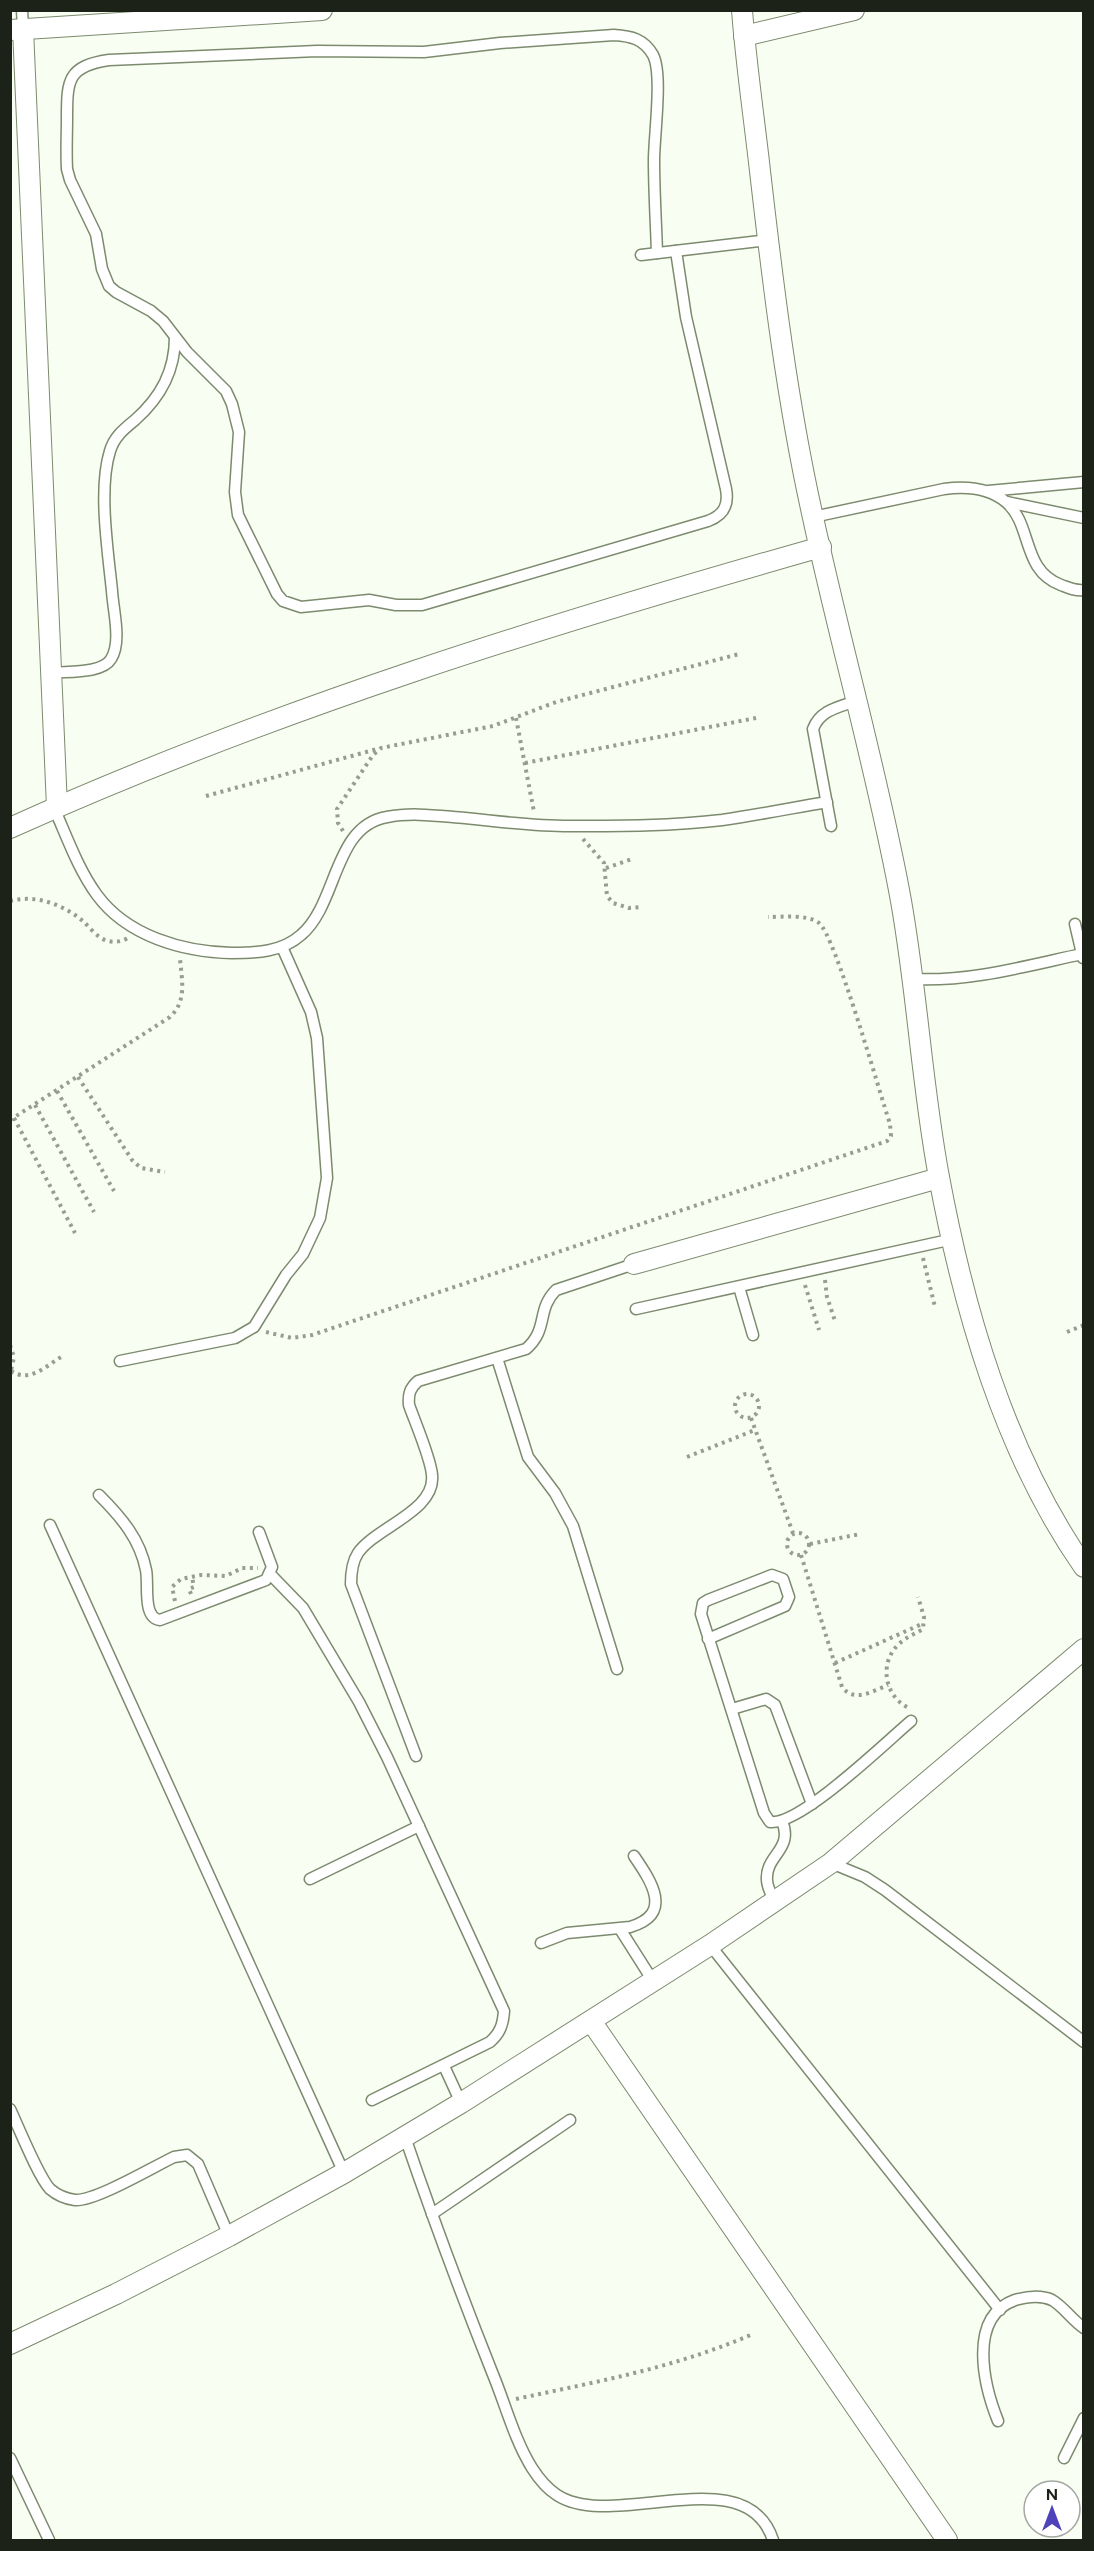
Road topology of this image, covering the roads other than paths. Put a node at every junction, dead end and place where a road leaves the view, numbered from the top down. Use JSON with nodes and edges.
{"nodes":[{"id":1,"x":322,"y":10,"type":"edge"},
{"id":2,"x":742,"y":10,"type":"edge"},
{"id":3,"x":854,"y":10,"type":"edge"},
{"id":4,"x":19,"y":23,"type":"edge"},
{"id":5,"x":744,"y":36,"type":"junction"},
{"id":6,"x":768,"y":240,"type":"junction"},
{"id":7,"x":676,"y":251,"type":"junction"},
{"id":8,"x":657,"y":253,"type":"junction"},
{"id":9,"x":641,"y":255,"type":"dead end"},
{"id":10,"x":175,"y":337,"type":"junction"},
{"id":11,"x":194,"y":359,"type":"junction"},
{"id":12,"x":173,"y":366,"type":"junction"},
{"id":13,"x":1083,"y":482,"type":"edge"},
{"id":14,"x":988,"y":491,"type":"junction"},
{"id":15,"x":1007,"y":502,"type":"junction"},
{"id":16,"x":813,"y":517,"type":"junction"},
{"id":17,"x":1083,"y":518,"type":"edge"},
{"id":18,"x":821,"y":547,"type":"junction"},
{"id":19,"x":1083,"y":590,"type":"edge"},
{"id":20,"x":51,"y":673,"type":"junction"},
{"id":21,"x":856,"y":701,"type":"junction"},
{"id":22,"x":827,"y":802,"type":"junction"},
{"id":23,"x":56,"y":807,"type":"junction"},
{"id":24,"x":831,"y":826,"type":"dead end"},
{"id":25,"x":10,"y":828,"type":"edge"},
{"id":26,"x":1075,"y":924,"type":"dead end"},
{"id":27,"x":282,"y":947,"type":"junction"},
{"id":28,"x":1083,"y":956,"type":"edge"},
{"id":29,"x":912,"y":979,"type":"junction"},
{"id":30,"x":939,"y":1178,"type":"junction"},
{"id":31,"x":953,"y":1239,"type":"junction"},
{"id":32,"x":634,"y":1264,"type":"joint"},
{"id":33,"x":739,"y":1287,"type":"junction"},
{"id":34,"x":636,"y":1310,"type":"dead end"},
{"id":35,"x":753,"y":1335,"type":"dead end"},
{"id":36,"x":497,"y":1358,"type":"junction"},
{"id":37,"x":120,"y":1361,"type":"dead end"},
{"id":38,"x":99,"y":1495,"type":"dead end"},
{"id":39,"x":50,"y":1525,"type":"dead end"},
{"id":40,"x":260,"y":1532,"type":"dead end"},
{"id":41,"x":1083,"y":1567,"type":"edge"},
{"id":42,"x":271,"y":1575,"type":"junction"},
{"id":43,"x":708,"y":1639,"type":"junction"},
{"id":44,"x":1083,"y":1649,"type":"edge"},
{"id":45,"x":616,"y":1669,"type":"dead end"},
{"id":46,"x":732,"y":1709,"type":"junction"},
{"id":47,"x":910,"y":1721,"type":"road end"},
{"id":48,"x":416,"y":1756,"type":"dead end"},
{"id":49,"x":812,"y":1804,"type":"junction"},
{"id":50,"x":782,"y":1821,"type":"junction"},
{"id":51,"x":419,"y":1826,"type":"junction"},
{"id":52,"x":634,"y":1856,"type":"dead end"},
{"id":53,"x":831,"y":1863,"type":"junction"},
{"id":54,"x":310,"y":1879,"type":"dead end"},
{"id":55,"x":775,"y":1903,"type":"junction"},
{"id":56,"x":620,"y":1929,"type":"junction"},
{"id":57,"x":541,"y":1943,"type":"dead end"},
{"id":58,"x":710,"y":1945,"type":"junction"},
{"id":59,"x":653,"y":1982,"type":"junction"},
{"id":60,"x":591,"y":2021,"type":"junction"},
{"id":61,"x":1083,"y":2042,"type":"edge"},
{"id":62,"x":444,"y":2066,"type":"junction"},
{"id":63,"x":372,"y":2100,"type":"dead end"},
{"id":64,"x":461,"y":2103,"type":"junction"},
{"id":65,"x":10,"y":2109,"type":"edge"},
{"id":66,"x":570,"y":2120,"type":"dead end"},
{"id":67,"x":405,"y":2137,"type":"junction"},
{"id":68,"x":344,"y":2173,"type":"junction"},
{"id":69,"x":432,"y":2214,"type":"junction"},
{"id":70,"x":229,"y":2236,"type":"junction"},
{"id":71,"x":1000,"y":2310,"type":"junction"},
{"id":72,"x":1083,"y":2328,"type":"edge"},
{"id":73,"x":10,"y":2344,"type":"edge"},
{"id":74,"x":1083,"y":2418,"type":"edge"},
{"id":75,"x":998,"y":2421,"type":"dead end"},
{"id":76,"x":10,"y":2458,"type":"edge"},
{"id":77,"x":1064,"y":2458,"type":"dead end"},
{"id":78,"x":49,"y":2541,"type":"edge"},
{"id":79,"x":773,"y":2541,"type":"edge"},
{"id":80,"x":947,"y":2541,"type":"edge"}],
"edges":[{"from":1,"to":4,"type":"street"},
{"from":2,"to":5,"type":"street"},
{"from":3,"to":5,"type":"street"},
{"from":4,"to":20,"type":"street"},
{"from":5,"to":6,"type":"street"},
{"from":6,"to":7,"type":"lane"},
{"from":6,"to":16,"type":"street"},
{"from":7,"to":8,"type":"lane"},
{"from":7,"to":11,"type":"lane"},
{"from":8,"to":9,"type":"lane"},
{"from":8,"to":10,"type":"lane"},
{"from":10,"to":11,"type":"lane"},
{"from":10,"to":12,"type":"lane"},
{"from":11,"to":12,"type":"lane"},
{"from":12,"to":20,"type":"lane"},
{"from":13,"to":14,"type":"lane"},
{"from":14,"to":15,"type":"lane"},
{"from":14,"to":16,"type":"lane"},
{"from":15,"to":17,"type":"lane"},
{"from":15,"to":19,"type":"lane"},
{"from":16,"to":18,"type":"street"},
{"from":18,"to":21,"type":"street"},
{"from":18,"to":23,"type":"street"},
{"from":20,"to":23,"type":"street"},
{"from":21,"to":22,"type":"lane"},
{"from":21,"to":29,"type":"street"},
{"from":22,"to":24,"type":"lane"},
{"from":22,"to":27,"type":"lane"},
{"from":23,"to":25,"type":"street"},
{"from":23,"to":27,"type":"lane"},
{"from":26,"to":28,"type":"lane"},
{"from":27,"to":37,"type":"lane"},
{"from":28,"to":29,"type":"lane"},
{"from":29,"to":30,"type":"street"},
{"from":30,"to":31,"type":"street"},
{"from":30,"to":32,"type":"street"},
{"from":31,"to":33,"type":"lane"},
{"from":31,"to":41,"type":"street"},
{"from":32,"to":36,"type":"lane"},
{"from":33,"to":34,"type":"lane"},
{"from":33,"to":35,"type":"lane"},
{"from":36,"to":45,"type":"lane"},
{"from":36,"to":48,"type":"lane"},
{"from":38,"to":42,"type":"lane"},
{"from":39,"to":68,"type":"lane"},
{"from":40,"to":42,"type":"lane"},
{"from":42,"to":51,"type":"lane"},
{"from":43,"to":43,"type":"lane"},
{"from":43,"to":46,"type":"lane"},
{"from":44,"to":53,"type":"street"},
{"from":46,"to":49,"type":"lane"},
{"from":46,"to":50,"type":"lane"},
{"from":47,"to":49,"type":"lane"},
{"from":49,"to":50,"type":"lane"},
{"from":50,"to":55,"type":"lane"},
{"from":51,"to":54,"type":"lane"},
{"from":51,"to":62,"type":"lane"},
{"from":52,"to":56,"type":"lane"},
{"from":53,"to":55,"type":"street"},
{"from":53,"to":61,"type":"lane"},
{"from":55,"to":58,"type":"street"},
{"from":56,"to":57,"type":"lane"},
{"from":56,"to":59,"type":"lane"},
{"from":58,"to":59,"type":"street"},
{"from":58,"to":71,"type":"lane"},
{"from":59,"to":60,"type":"street"},
{"from":60,"to":64,"type":"street"},
{"from":60,"to":80,"type":"street"},
{"from":62,"to":63,"type":"lane"},
{"from":62,"to":64,"type":"lane"},
{"from":64,"to":67,"type":"street"},
{"from":65,"to":70,"type":"lane"},
{"from":66,"to":69,"type":"lane"},
{"from":67,"to":68,"type":"street"},
{"from":67,"to":69,"type":"lane"},
{"from":68,"to":70,"type":"street"},
{"from":69,"to":79,"type":"lane"},
{"from":70,"to":73,"type":"street"},
{"from":71,"to":72,"type":"lane"},
{"from":71,"to":75,"type":"lane"},
{"from":74,"to":77,"type":"lane"},
{"from":76,"to":78,"type":"lane"}]}
